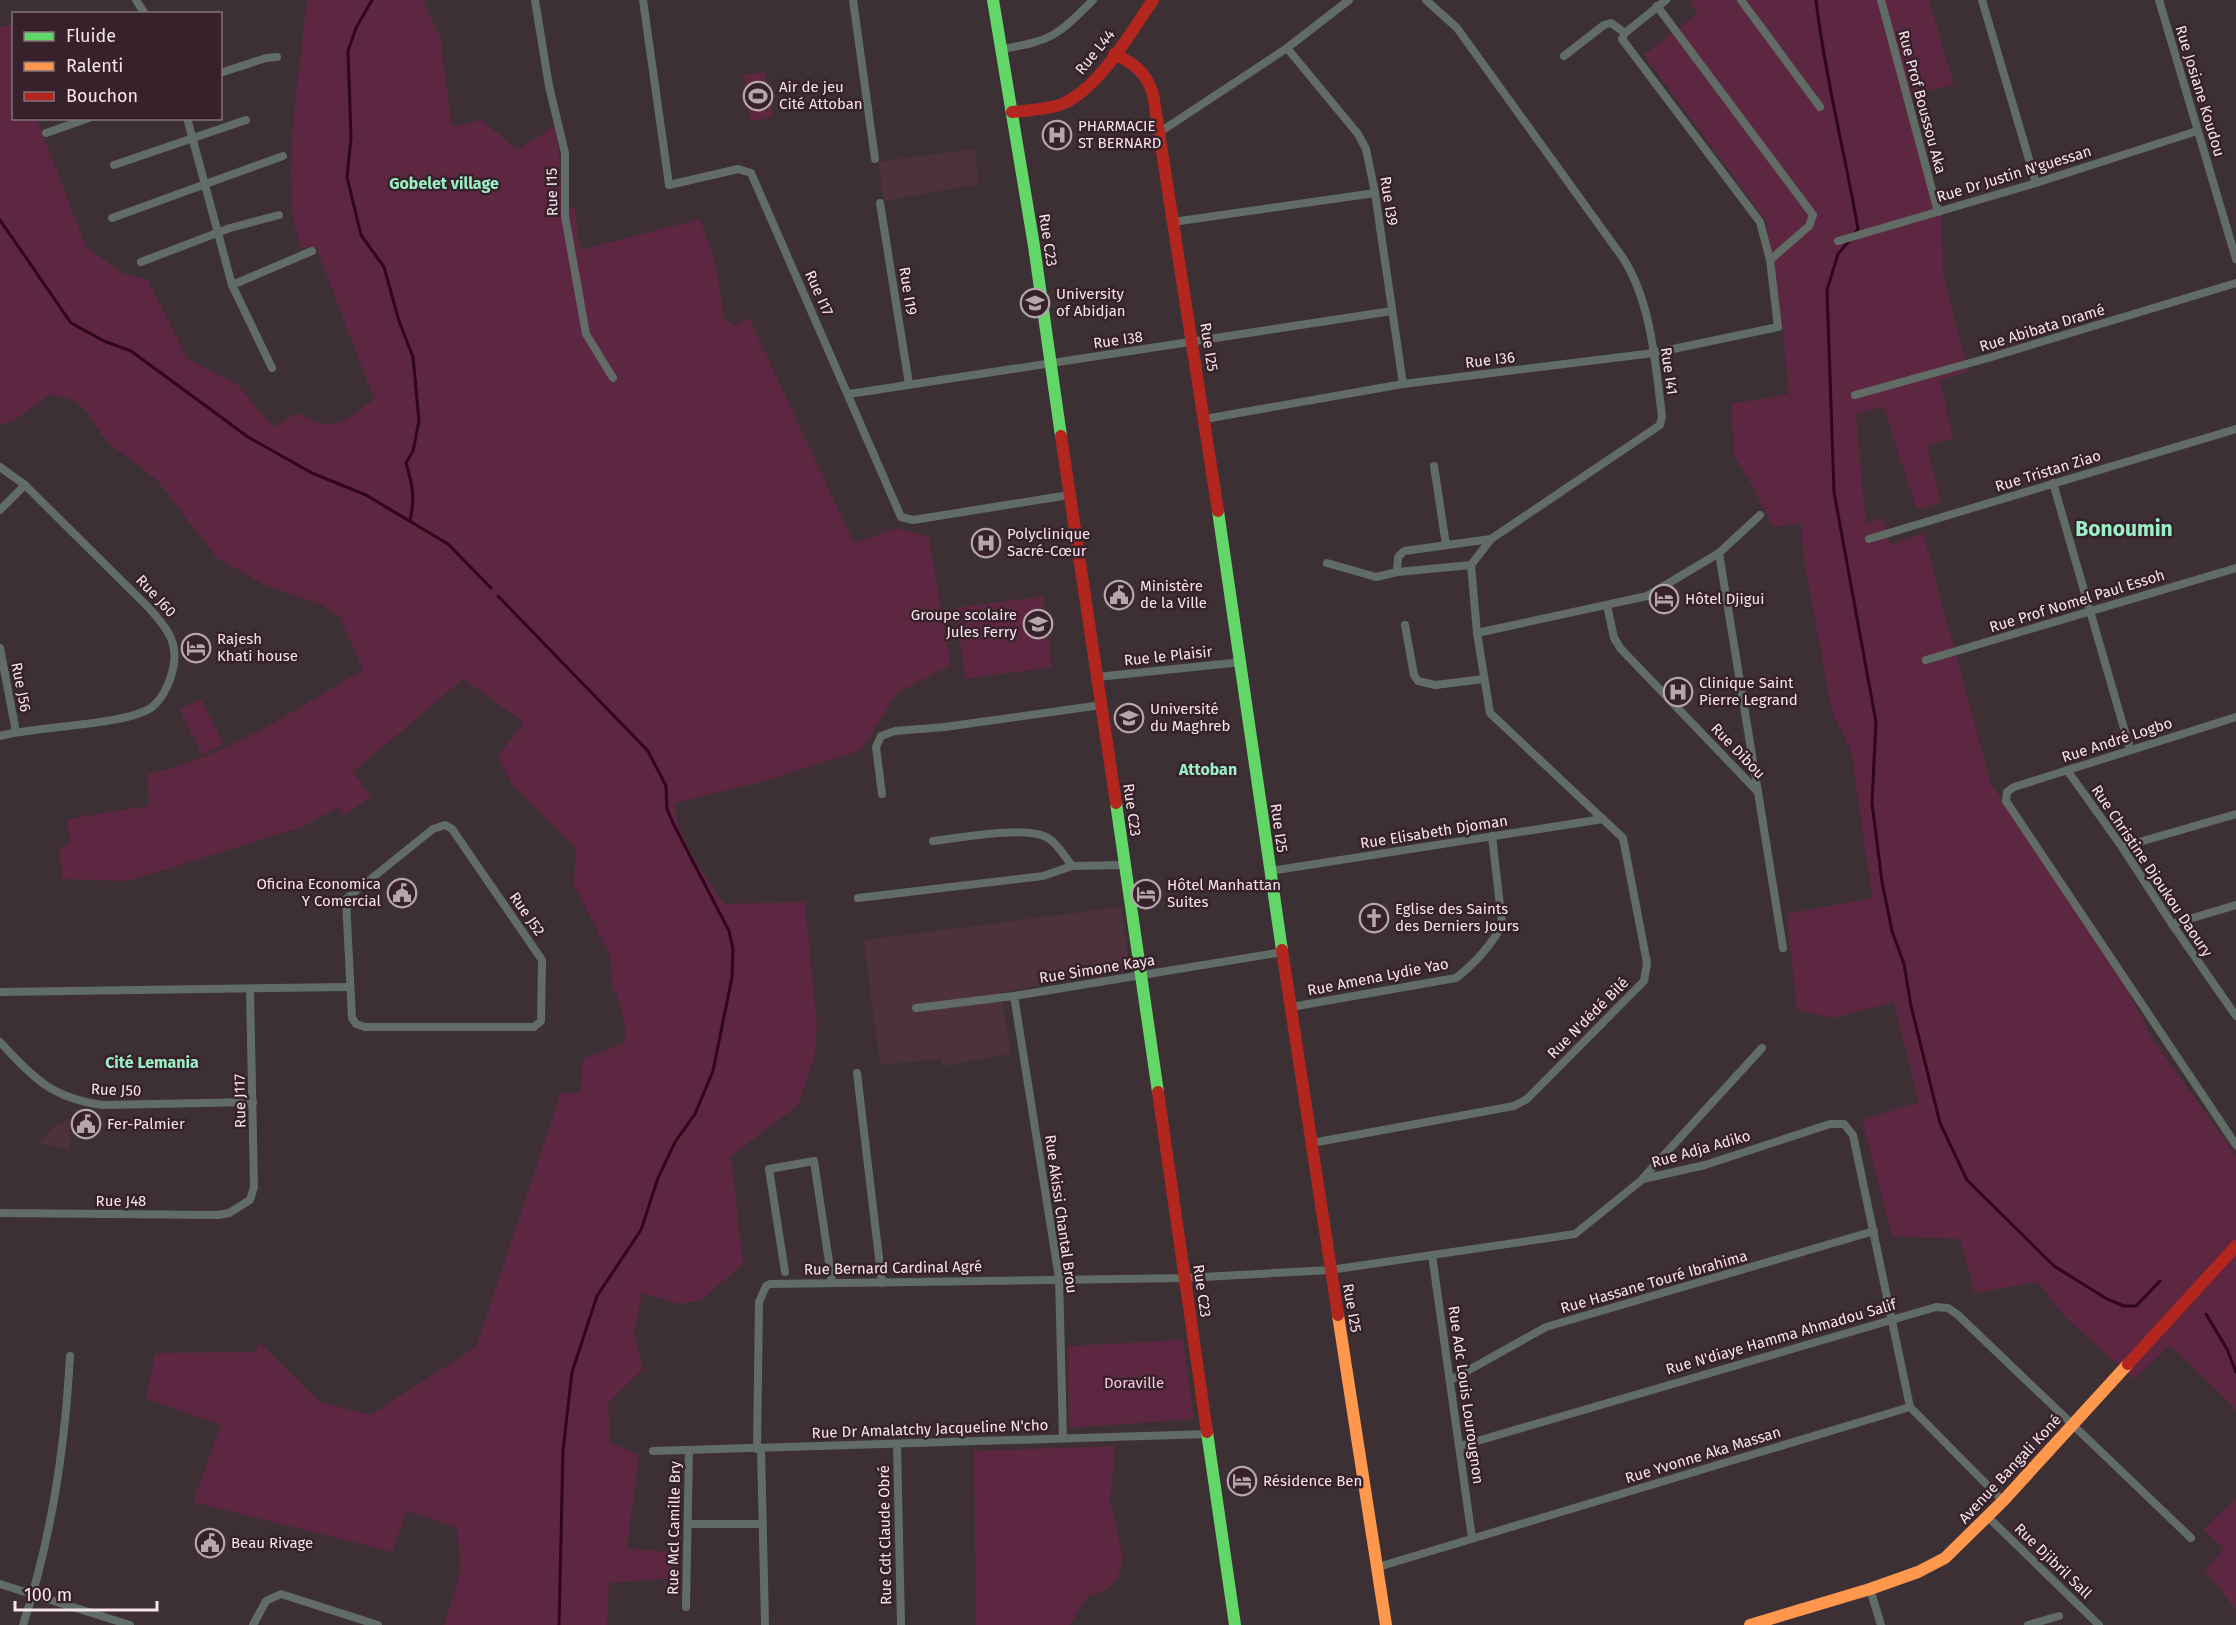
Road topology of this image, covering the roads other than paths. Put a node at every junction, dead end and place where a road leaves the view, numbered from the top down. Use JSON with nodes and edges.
{"nodes":[{"id":1,"x":535,"y":0,"type":"edge"},
{"id":2,"x":643,"y":0,"type":"edge"},
{"id":3,"x":853,"y":0,"type":"edge"},
{"id":4,"x":993,"y":0,"type":"edge"},
{"id":5,"x":1093,"y":0,"type":"edge"},
{"id":6,"x":1153,"y":0,"type":"edge"},
{"id":7,"x":1349,"y":0,"type":"edge"},
{"id":8,"x":1426,"y":0,"type":"edge"},
{"id":9,"x":1666,"y":0,"type":"edge"},
{"id":10,"x":1741,"y":0,"type":"edge"},
{"id":11,"x":1881,"y":0,"type":"edge"},
{"id":12,"x":1982,"y":0,"type":"edge"},
{"id":13,"x":2158,"y":0,"type":"edge"},
{"id":14,"x":1657,"y":6,"type":"junction"},
{"id":15,"x":1625,"y":33,"type":"junction"},
{"id":16,"x":1287,"y":48,"type":"junction"},
{"id":17,"x":1002,"y":49,"type":"junction"},
{"id":18,"x":1114,"y":54,"type":"junction"},
{"id":19,"x":277,"y":57,"type":"dead end"},
{"id":20,"x":1564,"y":57,"type":"dead end"},
{"id":21,"x":222,"y":72,"type":"edge"},
{"id":22,"x":1820,"y":107,"type":"dead end"},
{"id":23,"x":1012,"y":112,"type":"junction"},
{"id":24,"x":83,"y":120,"type":"edge"},
{"id":25,"x":188,"y":120,"type":"edge"},
{"id":26,"x":246,"y":120,"type":"dead end"},
{"id":27,"x":2198,"y":131,"type":"junction"},
{"id":28,"x":1160,"y":132,"type":"junction"},
{"id":29,"x":46,"y":133,"type":"dead end"},
{"id":30,"x":193,"y":140,"type":"junction"},
{"id":31,"x":284,"y":156,"type":"dead end"},
{"id":32,"x":875,"y":159,"type":"dead end"},
{"id":33,"x":114,"y":165,"type":"dead end"},
{"id":34,"x":2036,"y":183,"type":"junction"},
{"id":35,"x":204,"y":186,"type":"junction"},
{"id":36,"x":1375,"y":193,"type":"junction"},
{"id":37,"x":880,"y":203,"type":"dead end"},
{"id":38,"x":1938,"y":212,"type":"junction"},
{"id":39,"x":279,"y":215,"type":"dead end"},
{"id":40,"x":112,"y":218,"type":"dead end"},
{"id":41,"x":1173,"y":222,"type":"junction"},
{"id":42,"x":218,"y":233,"type":"junction"},
{"id":43,"x":1838,"y":241,"type":"dead end"},
{"id":44,"x":312,"y":251,"type":"dead end"},
{"id":45,"x":2236,"y":259,"type":"edge"},
{"id":46,"x":1770,"y":260,"type":"junction"},
{"id":47,"x":141,"y":262,"type":"dead end"},
{"id":48,"x":2236,"y":283,"type":"edge"},
{"id":49,"x":232,"y":285,"type":"junction"},
{"id":50,"x":1392,"y":311,"type":"junction"},
{"id":51,"x":1194,"y":342,"type":"junction"},
{"id":52,"x":1654,"y":353,"type":"junction"},
{"id":53,"x":1051,"y":363,"type":"junction"},
{"id":54,"x":272,"y":368,"type":"dead end"},
{"id":55,"x":613,"y":378,"type":"dead end"},
{"id":56,"x":909,"y":384,"type":"junction"},
{"id":57,"x":1403,"y":384,"type":"junction"},
{"id":58,"x":849,"y":393,"type":"junction"},
{"id":59,"x":1855,"y":395,"type":"dead end"},
{"id":60,"x":1205,"y":419,"type":"junction"},
{"id":61,"x":2236,"y":429,"type":"edge"},
{"id":62,"x":1434,"y":466,"type":"dead end"},
{"id":63,"x":0,"y":467,"type":"edge"},
{"id":64,"x":2053,"y":483,"type":"junction"},
{"id":65,"x":25,"y":485,"type":"junction"},
{"id":66,"x":1069,"y":495,"type":"junction"},
{"id":67,"x":0,"y":510,"type":"edge"},
{"id":68,"x":1760,"y":515,"type":"dead end"},
{"id":69,"x":1491,"y":538,"type":"junction"},
{"id":70,"x":1869,"y":539,"type":"dead end"},
{"id":71,"x":1446,"y":544,"type":"junction"},
{"id":72,"x":1719,"y":553,"type":"junction"},
{"id":73,"x":1327,"y":563,"type":"dead end"},
{"id":74,"x":1471,"y":565,"type":"junction"},
{"id":75,"x":2236,"y":568,"type":"edge"},
{"id":76,"x":1397,"y":572,"type":"junction"},
{"id":77,"x":1607,"y":604,"type":"junction"},
{"id":78,"x":2090,"y":611,"type":"junction"},
{"id":79,"x":1405,"y":625,"type":"dead end"},
{"id":80,"x":1477,"y":633,"type":"junction"},
{"id":81,"x":0,"y":648,"type":"edge"},
{"id":82,"x":1926,"y":660,"type":"dead end"},
{"id":83,"x":1242,"y":662,"type":"junction"},
{"id":84,"x":1096,"y":676,"type":"junction"},
{"id":85,"x":1484,"y":679,"type":"junction"},
{"id":86,"x":1101,"y":705,"type":"junction"},
{"id":87,"x":2236,"y":717,"type":"edge"},
{"id":88,"x":16,"y":732,"type":"junction"},
{"id":89,"x":0,"y":736,"type":"edge"},
{"id":90,"x":2130,"y":749,"type":"junction"},
{"id":91,"x":2067,"y":770,"type":"junction"},
{"id":92,"x":1758,"y":792,"type":"junction"},
{"id":93,"x":882,"y":794,"type":"dead end"},
{"id":94,"x":2236,"y":814,"type":"edge"},
{"id":95,"x":1603,"y":819,"type":"junction"},
{"id":96,"x":1492,"y":836,"type":"junction"},
{"id":97,"x":933,"y":842,"type":"dead end"},
{"id":98,"x":2122,"y":847,"type":"junction"},
{"id":99,"x":1125,"y":865,"type":"junction"},
{"id":100,"x":1071,"y":866,"type":"junction"},
{"id":101,"x":1270,"y":871,"type":"junction"},
{"id":102,"x":858,"y":898,"type":"dead end"},
{"id":103,"x":2236,"y":905,"type":"edge"},
{"id":104,"x":2172,"y":924,"type":"junction"},
{"id":105,"x":1783,"y":948,"type":"dead end"},
{"id":106,"x":1283,"y":952,"type":"junction"},
{"id":107,"x":1139,"y":975,"type":"junction"},
{"id":108,"x":349,"y":987,"type":"junction"},
{"id":109,"x":250,"y":990,"type":"junction"},
{"id":110,"x":0,"y":992,"type":"edge"},
{"id":111,"x":1014,"y":996,"type":"junction"},
{"id":112,"x":1291,"y":1007,"type":"junction"},
{"id":113,"x":916,"y":1008,"type":"dead end"},
{"id":114,"x":2236,"y":1016,"type":"edge"},
{"id":115,"x":0,"y":1042,"type":"edge"},
{"id":116,"x":1762,"y":1048,"type":"dead end"},
{"id":117,"x":857,"y":1073,"type":"dead end"},
{"id":118,"x":253,"y":1102,"type":"junction"},
{"id":119,"x":1312,"y":1143,"type":"junction"},
{"id":120,"x":2236,"y":1145,"type":"edge"},
{"id":121,"x":1643,"y":1179,"type":"junction"},
{"id":122,"x":241,"y":1207,"type":"joint"},
{"id":123,"x":0,"y":1214,"type":"edge"},
{"id":124,"x":1874,"y":1232,"type":"junction"},
{"id":125,"x":2236,"y":1246,"type":"edge"},
{"id":126,"x":1431,"y":1255,"type":"junction"},
{"id":127,"x":1330,"y":1270,"type":"junction"},
{"id":128,"x":784,"y":1272,"type":"dead end"},
{"id":129,"x":1059,"y":1278,"type":"junction"},
{"id":130,"x":1185,"y":1278,"type":"junction"},
{"id":131,"x":832,"y":1282,"type":"junction"},
{"id":132,"x":882,"y":1282,"type":"junction"},
{"id":133,"x":1891,"y":1318,"type":"junction"},
{"id":134,"x":70,"y":1356,"type":"dead end"},
{"id":135,"x":1451,"y":1380,"type":"junction"},
{"id":136,"x":1910,"y":1407,"type":"junction"},
{"id":137,"x":2071,"y":1425,"type":"junction"},
{"id":138,"x":1208,"y":1434,"type":"junction"},
{"id":139,"x":1063,"y":1438,"type":"junction"},
{"id":140,"x":897,"y":1444,"type":"junction"},
{"id":141,"x":1460,"y":1446,"type":"junction"},
{"id":142,"x":759,"y":1449,"type":"junction"},
{"id":143,"x":689,"y":1450,"type":"junction"},
{"id":144,"x":653,"y":1451,"type":"dead end"},
{"id":145,"x":2003,"y":1501,"type":"junction"},
{"id":146,"x":1988,"y":1517,"type":"junction"},
{"id":147,"x":688,"y":1524,"type":"junction"},
{"id":148,"x":763,"y":1524,"type":"junction"},
{"id":149,"x":1472,"y":1538,"type":"junction"},
{"id":150,"x":2191,"y":1538,"type":"dead end"},
{"id":151,"x":1378,"y":1567,"type":"junction"},
{"id":152,"x":0,"y":1584,"type":"edge"},
{"id":153,"x":1870,"y":1589,"type":"junction"},
{"id":154,"x":33,"y":1594,"type":"junction"},
{"id":155,"x":686,"y":1606,"type":"dead end"},
{"id":156,"x":2059,"y":1616,"type":"dead end"},
{"id":157,"x":23,"y":1625,"type":"edge"},
{"id":158,"x":130,"y":1625,"type":"edge"},
{"id":159,"x":253,"y":1625,"type":"edge"},
{"id":160,"x":378,"y":1625,"type":"edge"},
{"id":161,"x":765,"y":1625,"type":"edge"},
{"id":162,"x":900,"y":1625,"type":"edge"},
{"id":163,"x":1235,"y":1625,"type":"edge"},
{"id":164,"x":1386,"y":1625,"type":"edge"},
{"id":165,"x":1750,"y":1625,"type":"edge"},
{"id":166,"x":1881,"y":1625,"type":"edge"},
{"id":167,"x":2028,"y":1625,"type":"edge"},
{"id":168,"x":2099,"y":1625,"type":"edge"}],
"edges":[{"from":1,"to":55,"type":"street","name":"Rue I15"},
{"from":2,"to":58,"type":"street","name":"Rue I17"},
{"from":3,"to":32,"type":"street"},
{"from":4,"to":17,"type":"street","name":"Rue C23"},
{"from":5,"to":17,"type":"street"},
{"from":6,"to":18,"type":"street","name":"Rue L44"},
{"from":7,"to":16,"type":"street"},
{"from":8,"to":52,"type":"street","name":"Rue I41"},
{"from":9,"to":14,"type":"street"},
{"from":10,"to":22,"type":"street"},
{"from":11,"to":38,"type":"street","name":"Rue Prof Boussou Aka"},
{"from":12,"to":34,"type":"street"},
{"from":13,"to":27,"type":"street","name":"Rue Josiane Koudou"},
{"from":14,"to":15,"type":"street"},
{"from":14,"to":46,"type":"street"},
{"from":15,"to":20,"type":"street"},
{"from":15,"to":46,"type":"street"},
{"from":16,"to":28,"type":"street"},
{"from":16,"to":36,"type":"street","name":"Rue I39"},
{"from":17,"to":23,"type":"street","name":"Rue C23"},
{"from":18,"to":23,"type":"street","name":"Rue L44"},
{"from":18,"to":28,"type":"street","name":"Rue I25"},
{"from":19,"to":21,"type":"street"},
{"from":23,"to":53,"type":"street","name":"Rue C23"},
{"from":24,"to":29,"type":"street"},
{"from":25,"to":30,"type":"street"},
{"from":26,"to":30,"type":"street"},
{"from":27,"to":34,"type":"street","name":"Rue Dr Justin N'guessan"},
{"from":27,"to":45,"type":"street","name":"Rue Josiane Koudou"},
{"from":28,"to":41,"type":"street","name":"Rue I25"},
{"from":30,"to":33,"type":"street"},
{"from":30,"to":35,"type":"street"},
{"from":31,"to":35,"type":"street"},
{"from":34,"to":38,"type":"street","name":"Rue Dr Justin N'guessan"},
{"from":35,"to":40,"type":"street"},
{"from":35,"to":42,"type":"street"},
{"from":36,"to":41,"type":"street"},
{"from":36,"to":50,"type":"street","name":"Rue I39"},
{"from":37,"to":56,"type":"street","name":"Rue I19"},
{"from":38,"to":43,"type":"street","name":"Rue Dr Justin N'guessan"},
{"from":39,"to":42,"type":"street"},
{"from":41,"to":51,"type":"street","name":"Rue I25"},
{"from":42,"to":47,"type":"street"},
{"from":42,"to":49,"type":"street"},
{"from":44,"to":49,"type":"street"},
{"from":46,"to":52,"type":"street","name":"Rue I36"},
{"from":48,"to":59,"type":"street","name":"Rue Abibata Dramé"},
{"from":49,"to":54,"type":"street"},
{"from":50,"to":51,"type":"street","name":"Rue I38"},
{"from":50,"to":57,"type":"street","name":"Rue I39"},
{"from":51,"to":53,"type":"street","name":"Rue I38"},
{"from":51,"to":60,"type":"street","name":"Rue I25"},
{"from":52,"to":57,"type":"street","name":"Rue I36"},
{"from":52,"to":69,"type":"street","name":"Rue I41"},
{"from":53,"to":56,"type":"street","name":"Rue I38"},
{"from":53,"to":66,"type":"street","name":"Rue C23"},
{"from":56,"to":58,"type":"street","name":"Rue I38"},
{"from":57,"to":60,"type":"street","name":"Rue I36"},
{"from":58,"to":66,"type":"street","name":"Rue I17"},
{"from":60,"to":83,"type":"street","name":"Rue I25"},
{"from":61,"to":64,"type":"street","name":"Rue Tristan Ziao"},
{"from":62,"to":71,"type":"street"},
{"from":63,"to":65,"type":"street","name":"Rue J60"},
{"from":64,"to":70,"type":"street","name":"Rue Tristan Ziao"},
{"from":64,"to":78,"type":"street"},
{"from":65,"to":67,"type":"street"},
{"from":65,"to":88,"type":"street","name":"Rue J60"},
{"from":66,"to":84,"type":"street","name":"Rue C23"},
{"from":68,"to":72,"type":"street"},
{"from":69,"to":71,"type":"street"},
{"from":69,"to":74,"type":"street","name":"Rue I41"},
{"from":71,"to":76,"type":"street"},
{"from":72,"to":77,"type":"street"},
{"from":72,"to":92,"type":"street"},
{"from":73,"to":76,"type":"street"},
{"from":74,"to":76,"type":"street"},
{"from":74,"to":80,"type":"street"},
{"from":75,"to":78,"type":"street","name":"Rue Prof Nomel Paul Essoh"},
{"from":77,"to":80,"type":"street"},
{"from":77,"to":92,"type":"street","name":"Rue Dibou"},
{"from":78,"to":82,"type":"street","name":"Rue Prof Nomel Paul Essoh"},
{"from":78,"to":90,"type":"street"},
{"from":79,"to":85,"type":"street"},
{"from":80,"to":85,"type":"street"},
{"from":81,"to":88,"type":"street","name":"Rue J56"},
{"from":83,"to":84,"type":"street","name":"Rue le Plaisir"},
{"from":83,"to":101,"type":"street","name":"Rue I25"},
{"from":84,"to":86,"type":"street","name":"Rue C23"},
{"from":85,"to":95,"type":"street","name":"Rue N'dédé Bilé"},
{"from":86,"to":93,"type":"street"},
{"from":86,"to":99,"type":"street","name":"Rue C23"},
{"from":87,"to":90,"type":"street","name":"Rue André Logbo"},
{"from":88,"to":89,"type":"street","name":"Rue J60"},
{"from":90,"to":91,"type":"street","name":"Rue André Logbo"},
{"from":91,"to":98,"type":"street","name":"Rue Christine Djoukou Daoury"},
{"from":91,"to":120,"type":"street","name":"Rue André Logbo"},
{"from":92,"to":105,"type":"street","name":"Rue Dibou"},
{"from":94,"to":98,"type":"street"},
{"from":95,"to":96,"type":"street","name":"Rue Elisabeth Djoman"},
{"from":95,"to":119,"type":"street","name":"Rue N'dédé Bilé"},
{"from":96,"to":101,"type":"street","name":"Rue Elisabeth Djoman"},
{"from":96,"to":112,"type":"street","name":"Rue Amena Lydie Yao"},
{"from":97,"to":100,"type":"street"},
{"from":98,"to":104,"type":"street","name":"Rue Christine Djoukou Daoury"},
{"from":99,"to":100,"type":"street"},
{"from":99,"to":107,"type":"street","name":"Rue C23"},
{"from":100,"to":102,"type":"street"},
{"from":101,"to":106,"type":"street","name":"Rue I25"},
{"from":103,"to":104,"type":"street"},
{"from":104,"to":114,"type":"street","name":"Rue Christine Djoukou Daoury"},
{"from":106,"to":107,"type":"street","name":"Rue Simone Kaya"},
{"from":106,"to":112,"type":"street","name":"Rue I25"},
{"from":107,"to":111,"type":"street","name":"Rue Simone Kaya"},
{"from":107,"to":130,"type":"street","name":"Rue C23"},
{"from":108,"to":108,"type":"street","name":"Rue J52"},
{"from":108,"to":109,"type":"street"},
{"from":109,"to":110,"type":"street"},
{"from":109,"to":118,"type":"street","name":"Rue J117"},
{"from":111,"to":113,"type":"street","name":"Rue Simone Kaya"},
{"from":111,"to":129,"type":"street","name":"Rue Akissi Chantal Brou"},
{"from":112,"to":119,"type":"street","name":"Rue I25"},
{"from":115,"to":118,"type":"street","name":"Rue J50"},
{"from":116,"to":121,"type":"street"},
{"from":117,"to":132,"type":"street"},
{"from":118,"to":122,"type":"street","name":"Rue J117"},
{"from":119,"to":127,"type":"street","name":"Rue I25"},
{"from":121,"to":124,"type":"street","name":"Rue Adja Adiko"},
{"from":121,"to":126,"type":"street","name":"Rue Adja Adiko"},
{"from":122,"to":123,"type":"street","name":"Rue J48"},
{"from":124,"to":133,"type":"street","name":"Rue Adja Adiko"},
{"from":124,"to":135,"type":"street","name":"Rue Hassane Touré Ibrahima"},
{"from":125,"to":137,"type":"street","name":"Avenue Bangali Koné"},
{"from":126,"to":127,"type":"street","name":"Rue Adja Adiko"},
{"from":126,"to":135,"type":"street","name":"Rue Adc Louis Lourougnon"},
{"from":127,"to":130,"type":"street","name":"Rue Adja Adiko"},
{"from":127,"to":151,"type":"street","name":"Rue I25"},
{"from":128,"to":131,"type":"street"},
{"from":129,"to":130,"type":"street","name":"Rue Bernard Cardinal Agré"},
{"from":129,"to":132,"type":"street","name":"Rue Bernard Cardinal Agré"},
{"from":129,"to":139,"type":"street","name":"Rue Akissi Chantal Brou"},
{"from":130,"to":138,"type":"street","name":"Rue C23"},
{"from":131,"to":132,"type":"street","name":"Rue Bernard Cardinal Agré"},
{"from":131,"to":142,"type":"street","name":"Rue Bernard Cardinal Agré"},
{"from":133,"to":136,"type":"street","name":"Rue Adja Adiko"},
{"from":133,"to":137,"type":"street","name":"Rue N'diaye Hamma Ahmadou Salif"},
{"from":133,"to":141,"type":"street","name":"Rue N'diaye Hamma Ahmadou Salif"},
{"from":134,"to":154,"type":"street"},
{"from":135,"to":141,"type":"street","name":"Rue Adc Louis Lourougnon"},
{"from":136,"to":145,"type":"street"},
{"from":136,"to":149,"type":"street","name":"Rue Yvonne Aka Massan"},
{"from":137,"to":145,"type":"street","name":"Avenue Bangali Koné"},
{"from":137,"to":150,"type":"street"},
{"from":138,"to":139,"type":"street","name":"Rue Dr Amalatchy Jacqueline N'cho"},
{"from":138,"to":163,"type":"street","name":"Rue C23"},
{"from":139,"to":140,"type":"street","name":"Rue Dr Amalatchy Jacqueline N'cho"},
{"from":140,"to":142,"type":"street","name":"Rue Dr Amalatchy Jacqueline N'cho"},
{"from":140,"to":162,"type":"street","name":"Rue Cdt Claude Obré"},
{"from":141,"to":149,"type":"street","name":"Rue Adc Louis Lourougnon"},
{"from":142,"to":143,"type":"street","name":"Rue Dr Amalatchy Jacqueline N'cho"},
{"from":142,"to":148,"type":"street","name":"Rue Bernard Cardinal Agré"},
{"from":143,"to":144,"type":"street","name":"Rue Dr Amalatchy Jacqueline N'cho"},
{"from":143,"to":147,"type":"street","name":"Rue Mcl Camille Bry"},
{"from":145,"to":146,"type":"street","name":"Avenue Bangali Koné"},
{"from":146,"to":153,"type":"street","name":"Avenue Bangali Koné"},
{"from":146,"to":168,"type":"street","name":"Rue Djibril Sall"},
{"from":147,"to":148,"type":"street"},
{"from":147,"to":155,"type":"street","name":"Rue Mcl Camille Bry"},
{"from":148,"to":161,"type":"street","name":"Rue Bernard Cardinal Agré"},
{"from":149,"to":151,"type":"street","name":"Rue Yvonne Aka Massan"},
{"from":151,"to":164,"type":"street","name":"Rue I25"},
{"from":152,"to":154,"type":"street"},
{"from":153,"to":165,"type":"street","name":"Avenue Bangali Koné"},
{"from":153,"to":166,"type":"street"},
{"from":154,"to":157,"type":"street"},
{"from":154,"to":158,"type":"street"},
{"from":156,"to":167,"type":"street"},
{"from":159,"to":160,"type":"street"}]}
